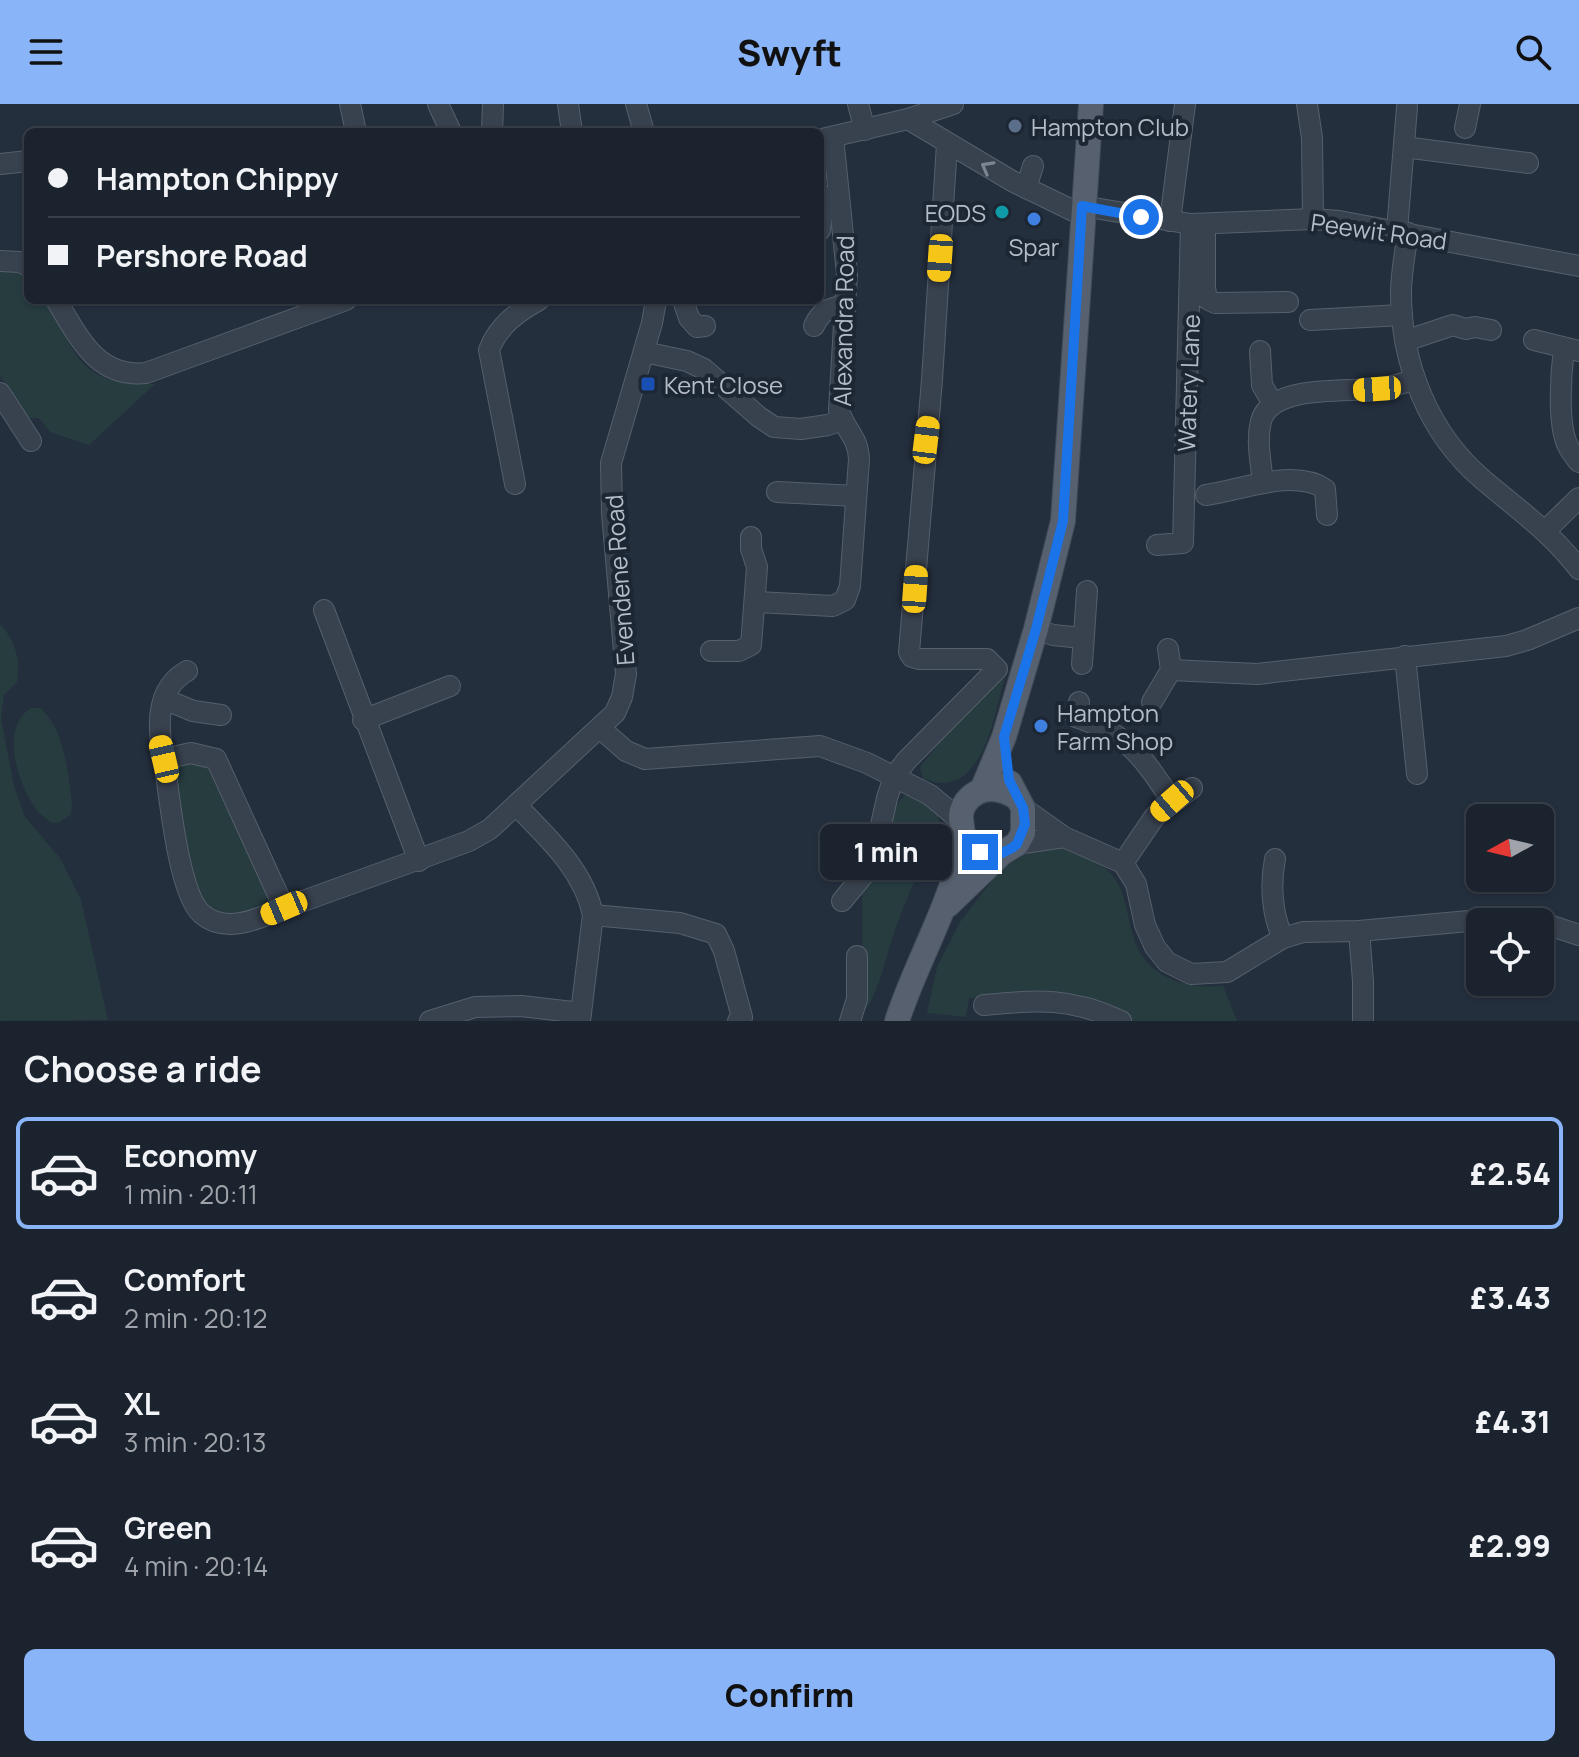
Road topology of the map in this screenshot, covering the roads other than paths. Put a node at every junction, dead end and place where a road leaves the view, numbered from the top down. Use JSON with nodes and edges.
{"nodes":[{"id":1,"x":350,"y":104,"type":"edge"},
{"id":2,"x":438,"y":104,"type":"edge"},
{"id":3,"x":493,"y":104,"type":"edge"},
{"id":4,"x":568,"y":104,"type":"edge"},
{"id":5,"x":636,"y":104,"type":"edge"},
{"id":6,"x":858,"y":104,"type":"edge"},
{"id":7,"x":953,"y":104,"type":"edge"},
{"id":8,"x":1091,"y":104,"type":"edge"},
{"id":9,"x":1185,"y":104,"type":"edge"},
{"id":10,"x":1307,"y":104,"type":"edge"},
{"id":11,"x":1470,"y":104,"type":"edge"},
{"id":12,"x":1407,"y":107,"type":"dead end"},
{"id":13,"x":908,"y":119,"type":"junction"},
{"id":14,"x":355,"y":128,"type":"edge"},
{"id":15,"x":449,"y":128,"type":"edge"},
{"id":16,"x":492,"y":128,"type":"edge"},
{"id":17,"x":571,"y":128,"type":"edge"},
{"id":18,"x":643,"y":128,"type":"edge"},
{"id":19,"x":1465,"y":128,"type":"dead end"},
{"id":20,"x":865,"y":130,"type":"junction"},
{"id":21,"x":826,"y":138,"type":"edge"},
{"id":22,"x":947,"y":144,"type":"junction"},
{"id":23,"x":1404,"y":147,"type":"junction"},
{"id":24,"x":24,"y":161,"type":"edge"},
{"id":25,"x":1528,"y":163,"type":"dead end"},
{"id":26,"x":0,"y":164,"type":"edge"},
{"id":27,"x":1033,"y":166,"type":"dead end"},
{"id":28,"x":1026,"y":188,"type":"junction"},
{"id":29,"x":829,"y":197,"type":"edge"},
{"id":30,"x":1082,"y":211,"type":"junction"},
{"id":31,"x":1313,"y":219,"type":"junction"},
{"id":32,"x":1189,"y":223,"type":"junction"},
{"id":33,"x":1403,"y":231,"type":"junction"},
{"id":34,"x":0,"y":261,"type":"edge"},
{"id":35,"x":24,"y":264,"type":"edge"},
{"id":36,"x":1579,"y":266,"type":"edge"},
{"id":37,"x":1288,"y":302,"type":"dead end"},
{"id":38,"x":58,"y":304,"type":"edge"},
{"id":39,"x":335,"y":304,"type":"edge"},
{"id":40,"x":533,"y":304,"type":"edge"},
{"id":41,"x":655,"y":304,"type":"edge"},
{"id":42,"x":684,"y":304,"type":"edge"},
{"id":43,"x":846,"y":305,"type":"junction"},
{"id":44,"x":1402,"y":315,"type":"junction"},
{"id":45,"x":1310,"y":320,"type":"dead end"},
{"id":46,"x":705,"y":326,"type":"dead end"},
{"id":47,"x":814,"y":326,"type":"dead end"},
{"id":48,"x":1491,"y":330,"type":"dead end"},
{"id":49,"x":1534,"y":340,"type":"dead end"},
{"id":50,"x":1405,"y":341,"type":"junction"},
{"id":51,"x":1572,"y":350,"type":"edge"},
{"id":52,"x":1260,"y":351,"type":"dead end"},
{"id":53,"x":644,"y":352,"type":"junction"},
{"id":54,"x":1415,"y":379,"type":"junction"},
{"id":55,"x":0,"y":393,"type":"edge"},
{"id":56,"x":1273,"y":404,"type":"junction"},
{"id":57,"x":842,"y":420,"type":"junction"},
{"id":58,"x":31,"y":441,"type":"dead end"},
{"id":59,"x":1579,"y":462,"type":"edge"},
{"id":60,"x":1263,"y":483,"type":"junction"},
{"id":61,"x":515,"y":484,"type":"dead end"},
{"id":62,"x":777,"y":492,"type":"dead end"},
{"id":63,"x":1206,"y":495,"type":"dead end"},
{"id":64,"x":856,"y":496,"type":"junction"},
{"id":65,"x":1579,"y":498,"type":"edge"},
{"id":66,"x":1327,"y":515,"type":"dead end"},
{"id":67,"x":1546,"y":530,"type":"junction"},
{"id":68,"x":751,"y":537,"type":"dead end"},
{"id":69,"x":1157,"y":545,"type":"dead end"},
{"id":70,"x":1579,"y":569,"type":"edge"},
{"id":71,"x":1087,"y":591,"type":"dead end"},
{"id":72,"x":756,"y":602,"type":"junction"},
{"id":73,"x":324,"y":610,"type":"dead end"},
{"id":74,"x":1579,"y":618,"type":"edge"},
{"id":75,"x":1036,"y":629,"type":"junction"},
{"id":76,"x":1082,"y":638,"type":"junction"},
{"id":77,"x":1168,"y":649,"type":"dead end"},
{"id":78,"x":711,"y":651,"type":"dead end"},
{"id":79,"x":1405,"y":656,"type":"junction"},
{"id":80,"x":1082,"y":664,"type":"dead end"},
{"id":81,"x":1171,"y":670,"type":"junction"},
{"id":82,"x":187,"y":671,"type":"dead end"},
{"id":83,"x":450,"y":686,"type":"dead end"},
{"id":84,"x":164,"y":699,"type":"junction"},
{"id":85,"x":1079,"y":702,"type":"dead end"},
{"id":86,"x":1152,"y":702,"type":"dead end"},
{"id":87,"x":221,"y":715,"type":"dead end"},
{"id":88,"x":363,"y":720,"type":"junction"},
{"id":89,"x":601,"y":729,"type":"junction"},
{"id":90,"x":1004,"y":737,"type":"junction"},
{"id":91,"x":164,"y":759,"type":"junction"},
{"id":92,"x":1417,"y":774,"type":"dead end"},
{"id":93,"x":894,"y":777,"type":"junction"},
{"id":94,"x":1192,"y":788,"type":"dead end"},
{"id":95,"x":979,"y":792,"type":"junction"},
{"id":96,"x":930,"y":795,"type":"junction"},
{"id":97,"x":1172,"y":801,"type":"junction"},
{"id":98,"x":1019,"y":802,"type":"junction"},
{"id":99,"x":516,"y":805,"type":"junction"},
{"id":100,"x":962,"y":828,"type":"junction"},
{"id":101,"x":1064,"y":837,"type":"junction"},
{"id":102,"x":1010,"y":849,"type":"junction"},
{"id":103,"x":1275,"y":859,"type":"dead end"},
{"id":104,"x":419,"y":861,"type":"junction"},
{"id":105,"x":1123,"y":863,"type":"junction"},
{"id":106,"x":842,"y":901,"type":"dead end"},
{"id":107,"x":946,"y":906,"type":"junction"},
{"id":108,"x":284,"y":908,"type":"junction"},
{"id":109,"x":593,"y":915,"type":"junction"},
{"id":110,"x":1466,"y":921,"type":"edge"},
{"id":111,"x":1554,"y":927,"type":"edge"},
{"id":112,"x":1359,"y":931,"type":"junction"},
{"id":113,"x":1579,"y":935,"type":"edge"},
{"id":114,"x":1283,"y":938,"type":"junction"},
{"id":115,"x":857,"y":956,"type":"dead end"},
{"id":116,"x":984,"y":1005,"type":"dead end"},
{"id":117,"x":581,"y":1017,"type":"edge"},
{"id":118,"x":742,"y":1020,"type":"edge"},
{"id":119,"x":850,"y":1020,"type":"edge"},
{"id":120,"x":430,"y":1021,"type":"edge"},
{"id":121,"x":897,"y":1021,"type":"edge"},
{"id":122,"x":1121,"y":1021,"type":"edge"},
{"id":123,"x":1363,"y":1021,"type":"edge"}],
"edges":[{"from":1,"to":14,"type":"street"},
{"from":2,"to":15,"type":"street"},
{"from":3,"to":16,"type":"street"},
{"from":4,"to":17,"type":"street"},
{"from":5,"to":18,"type":"street"},
{"from":6,"to":20,"type":"street"},
{"from":7,"to":13,"type":"street"},
{"from":8,"to":30,"type":"main road"},
{"from":9,"to":32,"type":"street"},
{"from":10,"to":31,"type":"street"},
{"from":11,"to":19,"type":"street"},
{"from":12,"to":23,"type":"street"},
{"from":13,"to":20,"type":"street"},
{"from":13,"to":22,"type":"street","name":"Peewit Road"},
{"from":20,"to":21,"type":"street"},
{"from":21,"to":29,"type":"street","name":"Alexandra Road"},
{"from":28,"to":22,"type":"street","name":"Peewit Road","one_way":true},
{"from":22,"to":93,"type":"street"},
{"from":23,"to":25,"type":"street"},
{"from":23,"to":33,"type":"street"},
{"from":24,"to":26,"type":"street"},
{"from":27,"to":28,"type":"street"},
{"from":28,"to":30,"type":"street","name":"Peewit Road"},
{"from":29,"to":43,"type":"street","name":"Alexandra Road"},
{"from":30,"to":32,"type":"street","name":"Peewit Road"},
{"from":30,"to":75,"type":"main road"},
{"from":31,"to":32,"type":"street","name":"Peewit Road"},
{"from":31,"to":33,"type":"street","name":"Peewit Road"},
{"from":32,"to":37,"type":"street"},
{"from":32,"to":69,"type":"street","name":"Watery Lane"},
{"from":33,"to":36,"type":"street","name":"Peewit Road"},
{"from":33,"to":44,"type":"street"},
{"from":34,"to":35,"type":"street"},
{"from":38,"to":39,"type":"street"},
{"from":40,"to":61,"type":"street"},
{"from":41,"to":53,"type":"street","name":"Evendene Road"},
{"from":42,"to":46,"type":"street"},
{"from":43,"to":47,"type":"street"},
{"from":43,"to":57,"type":"street","name":"Alexandra Road"},
{"from":44,"to":45,"type":"street"},
{"from":44,"to":50,"type":"street"},
{"from":48,"to":50,"type":"street"},
{"from":49,"to":51,"type":"street"},
{"from":50,"to":54,"type":"street"},
{"from":51,"to":59,"type":"street"},
{"from":52,"to":56,"type":"street"},
{"from":53,"to":57,"type":"street"},
{"from":53,"to":89,"type":"street","name":"Evendene Road"},
{"from":54,"to":56,"type":"street"},
{"from":54,"to":67,"type":"street"},
{"from":55,"to":58,"type":"street"},
{"from":56,"to":60,"type":"street"},
{"from":57,"to":64,"type":"street","name":"Alexandra Road"},
{"from":60,"to":63,"type":"street"},
{"from":60,"to":66,"type":"street"},
{"from":62,"to":64,"type":"street"},
{"from":64,"to":72,"type":"street","name":"Alexandra Road"},
{"from":65,"to":67,"type":"street"},
{"from":67,"to":70,"type":"street"},
{"from":68,"to":72,"type":"street"},
{"from":71,"to":76,"type":"street"},
{"from":72,"to":78,"type":"street"},
{"from":73,"to":88,"type":"street"},
{"from":74,"to":79,"type":"street"},
{"from":75,"to":76,"type":"street"},
{"from":75,"to":90,"type":"main road"},
{"from":76,"to":80,"type":"street"},
{"from":77,"to":81,"type":"street"},
{"from":79,"to":81,"type":"street"},
{"from":79,"to":92,"type":"street"},
{"from":81,"to":86,"type":"street"},
{"from":82,"to":84,"type":"street"},
{"from":83,"to":88,"type":"street"},
{"from":84,"to":87,"type":"street"},
{"from":84,"to":91,"type":"street","name":"Evendene Road"},
{"from":85,"to":97,"type":"street"},
{"from":88,"to":104,"type":"street"},
{"from":89,"to":93,"type":"street"},
{"from":89,"to":99,"type":"street","name":"Evendene Road"},
{"from":90,"to":95,"type":"main road"},
{"from":90,"to":98,"type":"main road"},
{"from":91,"to":108,"type":"street"},
{"from":91,"to":108,"type":"street","name":"Evendene Road"},
{"from":93,"to":96,"type":"street"},
{"from":93,"to":106,"type":"street"},
{"from":94,"to":97,"type":"street"},
{"from":95,"to":96,"type":"street"},
{"from":95,"to":98,"type":"main road"},
{"from":95,"to":100,"type":"main road"},
{"from":96,"to":100,"type":"street"},
{"from":97,"to":105,"type":"street"},
{"from":98,"to":101,"type":"street"},
{"from":98,"to":102,"type":"main road"},
{"from":99,"to":104,"type":"street","name":"Evendene Road"},
{"from":99,"to":109,"type":"street"},
{"from":100,"to":102,"type":"main road"},
{"from":100,"to":107,"type":"main road"},
{"from":101,"to":102,"type":"street"},
{"from":101,"to":105,"type":"street"},
{"from":102,"to":107,"type":"main road"},
{"from":103,"to":114,"type":"street"},
{"from":104,"to":108,"type":"street","name":"Evendene Road"},
{"from":105,"to":114,"type":"street"},
{"from":107,"to":121,"type":"main road"},
{"from":109,"to":117,"type":"street"},
{"from":109,"to":118,"type":"street"},
{"from":110,"to":112,"type":"street"},
{"from":111,"to":113,"type":"street"},
{"from":112,"to":114,"type":"street"},
{"from":112,"to":123,"type":"street"},
{"from":115,"to":119,"type":"street"},
{"from":116,"to":122,"type":"street"},
{"from":117,"to":120,"type":"street"}]}
